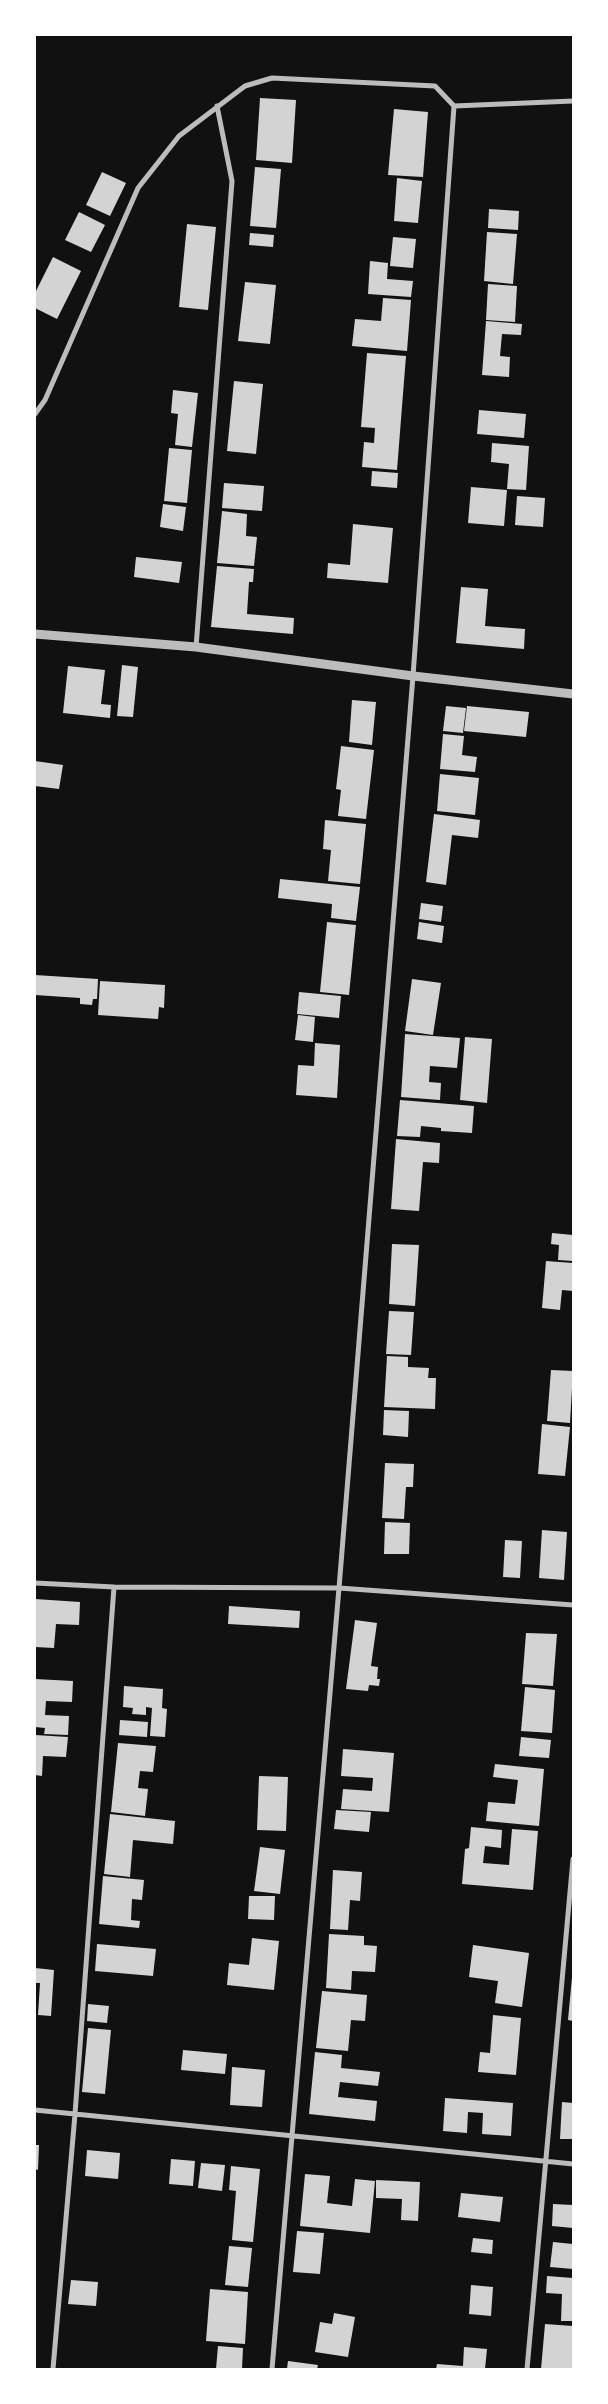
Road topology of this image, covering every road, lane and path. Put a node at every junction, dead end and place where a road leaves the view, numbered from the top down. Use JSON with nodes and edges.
{"nodes":[{"id":1,"x":573,"y":100,"type":"edge"},
{"id":2,"x":218,"y":106,"type":"junction"},
{"id":3,"x":454,"y":106,"type":"junction"},
{"id":4,"x":35,"y":414,"type":"edge"},
{"id":5,"x":35,"y":634,"type":"edge"},
{"id":6,"x":196,"y":647,"type":"junction"},
{"id":7,"x":413,"y":676,"type":"junction"},
{"id":8,"x":573,"y":694,"type":"edge"},
{"id":9,"x":35,"y":1582,"type":"edge"},
{"id":10,"x":114,"y":1587,"type":"junction"},
{"id":11,"x":339,"y":1588,"type":"junction"},
{"id":12,"x":573,"y":1605,"type":"edge"},
{"id":13,"x":573,"y":1859,"type":"edge"},
{"id":14,"x":35,"y":2110,"type":"edge"},
{"id":15,"x":75,"y":2114,"type":"junction"},
{"id":16,"x":291,"y":2136,"type":"junction"},
{"id":17,"x":546,"y":2161,"type":"junction"},
{"id":18,"x":573,"y":2164,"type":"edge"},
{"id":19,"x":53,"y":2369,"type":"edge"},
{"id":20,"x":272,"y":2369,"type":"edge"},
{"id":21,"x":527,"y":2369,"type":"edge"}],
"edges":[{"from":1,"to":3,"type":"street"},
{"from":2,"to":3,"type":"street"},
{"from":2,"to":4,"type":"street"},
{"from":2,"to":6,"type":"street"},
{"from":3,"to":7,"type":"street"},
{"from":5,"to":6,"type":"street"},
{"from":6,"to":7,"type":"street"},
{"from":7,"to":8,"type":"street"},
{"from":7,"to":11,"type":"street"},
{"from":9,"to":10,"type":"street"},
{"from":10,"to":11,"type":"street"},
{"from":10,"to":15,"type":"street"},
{"from":11,"to":12,"type":"street"},
{"from":11,"to":16,"type":"street"},
{"from":13,"to":17,"type":"street"},
{"from":14,"to":15,"type":"street"},
{"from":15,"to":16,"type":"street"},
{"from":15,"to":19,"type":"street"},
{"from":16,"to":17,"type":"street"},
{"from":16,"to":20,"type":"street"},
{"from":17,"to":18,"type":"street"},
{"from":17,"to":21,"type":"street"}]}
